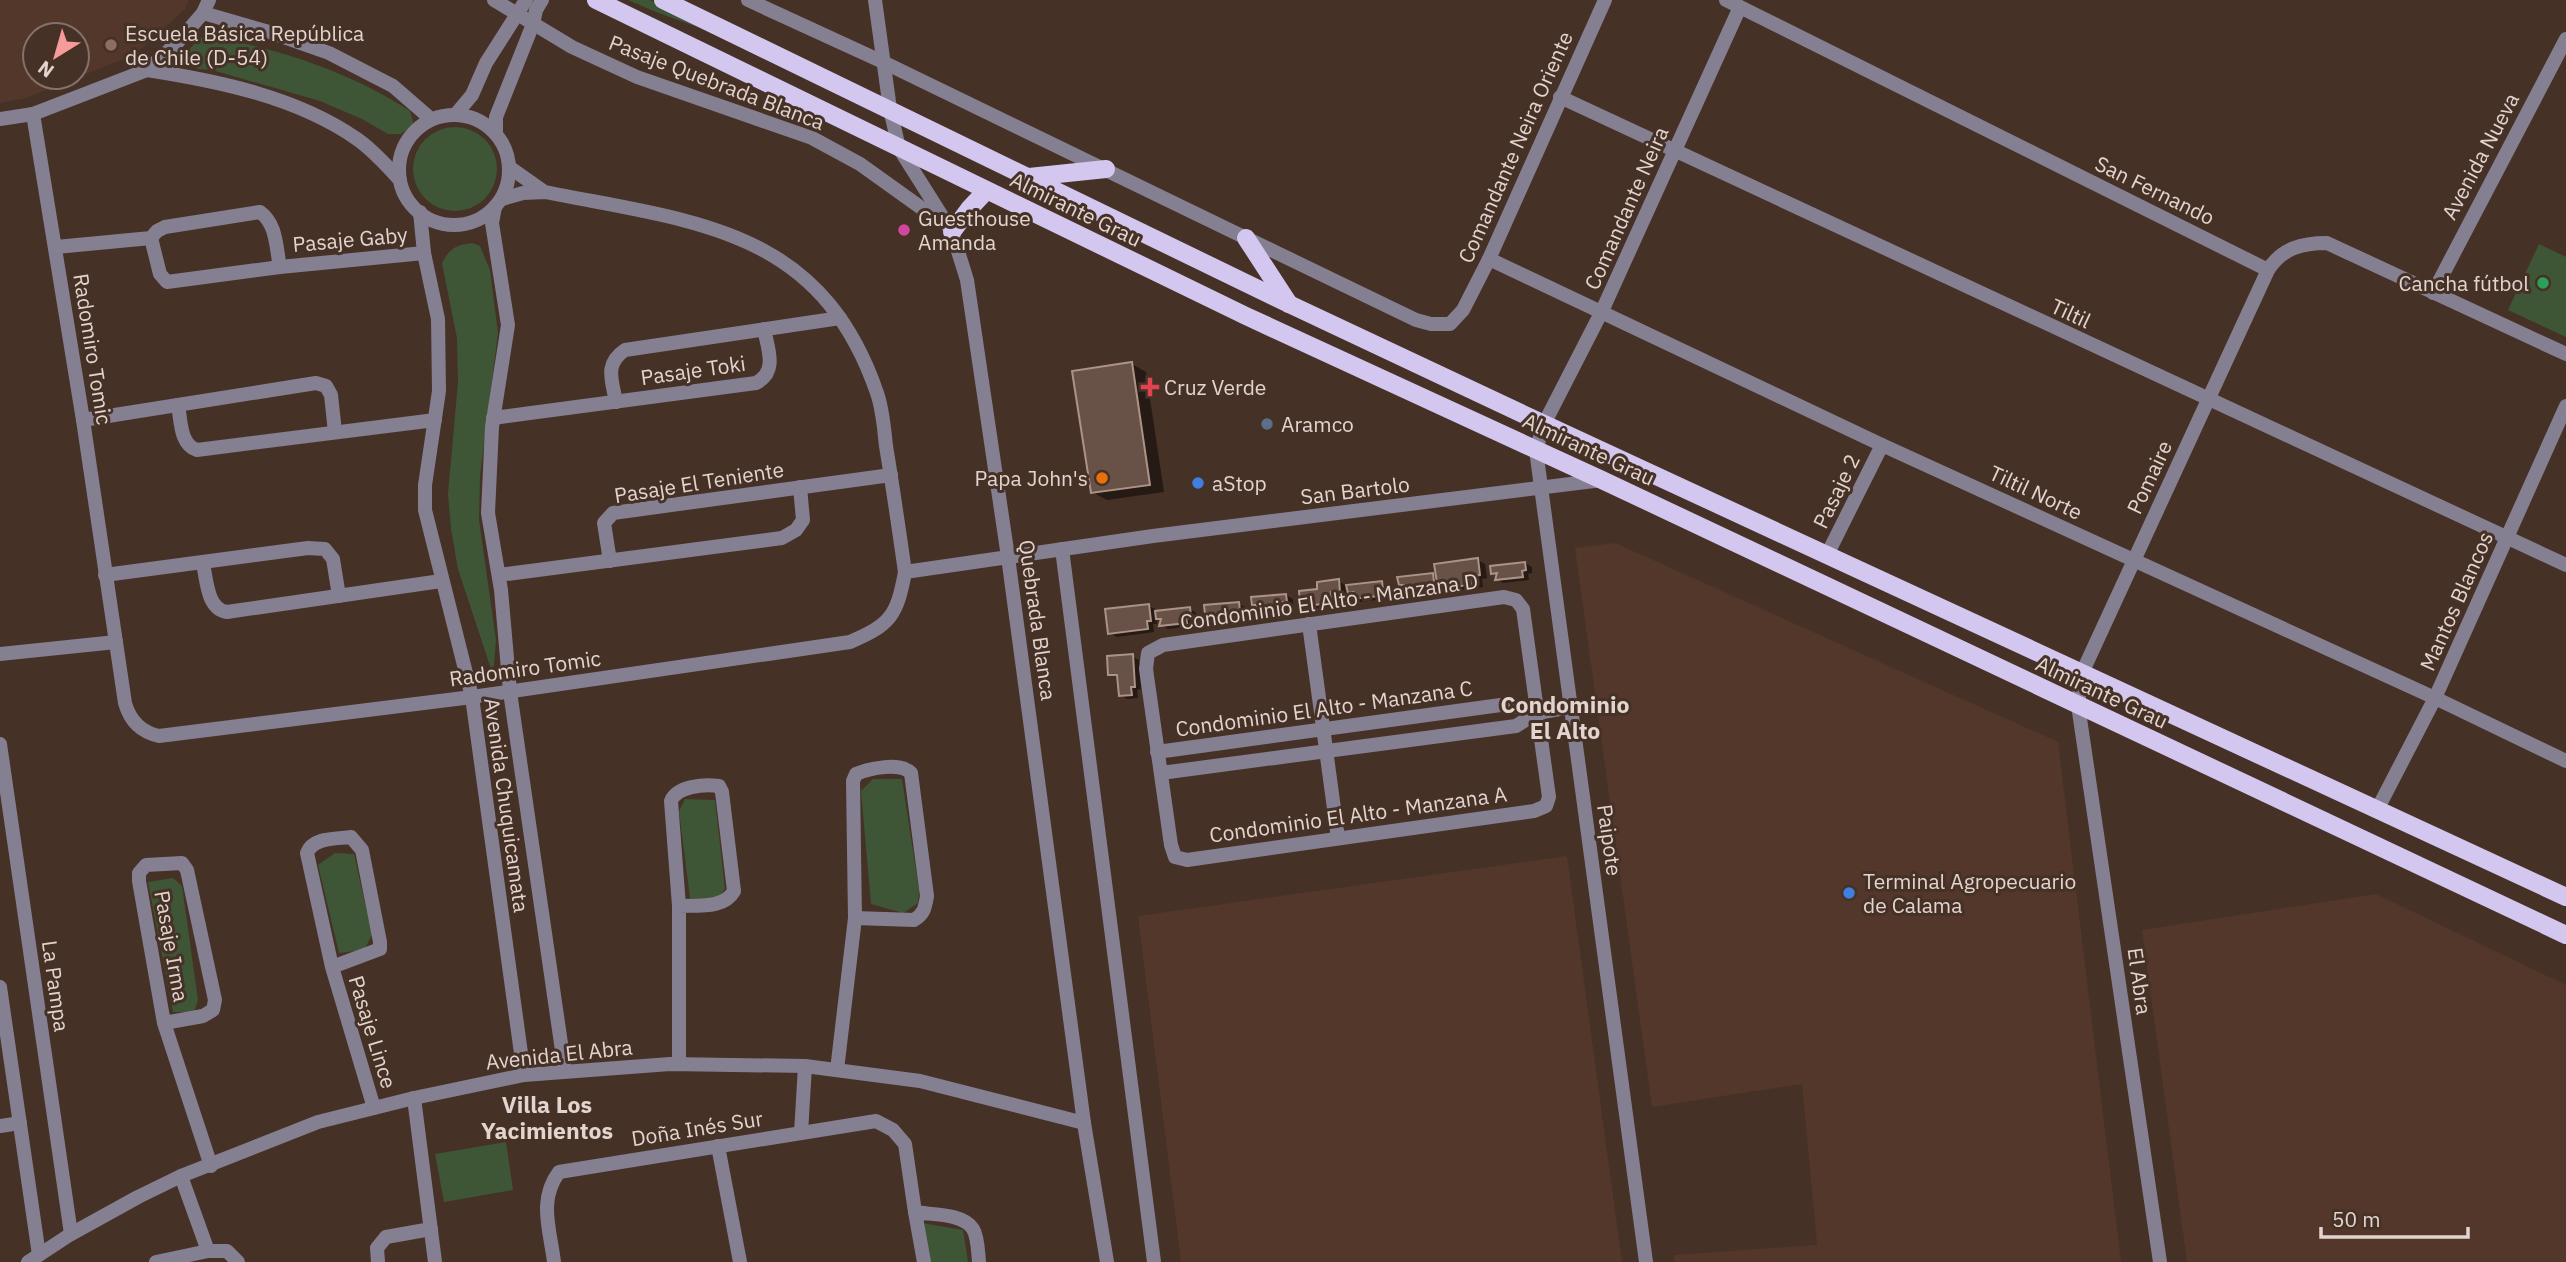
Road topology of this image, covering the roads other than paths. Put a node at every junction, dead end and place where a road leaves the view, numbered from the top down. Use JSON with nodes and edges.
{"nodes":[{"id":1,"x":494,"y":0,"type":"edge"},
{"id":2,"x":526,"y":0,"type":"edge"},
{"id":3,"x":542,"y":0,"type":"edge"},
{"id":4,"x":596,"y":0,"type":"edge"},
{"id":5,"x":663,"y":0,"type":"edge"},
{"id":6,"x":748,"y":0,"type":"edge"},
{"id":7,"x":875,"y":0,"type":"edge"},
{"id":8,"x":1605,"y":0,"type":"edge"},
{"id":9,"x":1726,"y":0,"type":"edge"},
{"id":10,"x":206,"y":7,"type":"edge"},
{"id":11,"x":1740,"y":7,"type":"junction"},
{"id":12,"x":518,"y":16,"type":"junction"},
{"id":13,"x":533,"y":24,"type":"junction"},
{"id":14,"x":2566,"y":40,"type":"edge"},
{"id":15,"x":883,"y":62,"type":"junction"},
{"id":16,"x":147,"y":70,"type":"junction"},
{"id":17,"x":1560,"y":97,"type":"junction"},
{"id":18,"x":890,"y":109,"type":"junction"},
{"id":19,"x":33,"y":114,"type":"junction"},
{"id":20,"x":456,"y":114,"type":"junction"},
{"id":21,"x":0,"y":118,"type":"edge"},
{"id":22,"x":431,"y":119,"type":"junction"},
{"id":23,"x":496,"y":134,"type":"junction"},
{"id":24,"x":899,"y":148,"type":"junction"},
{"id":25,"x":1674,"y":152,"type":"junction"},
{"id":26,"x":509,"y":167,"type":"junction"},
{"id":27,"x":1105,"y":169,"type":"junction"},
{"id":28,"x":1029,"y":177,"type":"junction"},
{"id":29,"x":400,"y":180,"type":"junction"},
{"id":30,"x":986,"y":191,"type":"junction"},
{"id":31,"x":545,"y":192,"type":"junction"},
{"id":32,"x":498,"y":203,"type":"junction"},
{"id":33,"x":420,"y":212,"type":"junction"},
{"id":34,"x":952,"y":232,"type":"junction"},
{"id":35,"x":151,"y":238,"type":"junction"},
{"id":36,"x":1246,"y":238,"type":"junction"},
{"id":37,"x":56,"y":247,"type":"junction"},
{"id":38,"x":424,"y":253,"type":"junction"},
{"id":39,"x":1489,"y":259,"type":"junction"},
{"id":40,"x":279,"y":267,"type":"junction"},
{"id":41,"x":2268,"y":270,"type":"junction"},
{"id":42,"x":2433,"y":293,"type":"junction"},
{"id":43,"x":1289,"y":304,"type":"junction"},
{"id":44,"x":1602,"y":311,"type":"junction"},
{"id":45,"x":841,"y":318,"type":"junction"},
{"id":46,"x":764,"y":329,"type":"junction"},
{"id":47,"x":2566,"y":354,"type":"edge"},
{"id":48,"x":2208,"y":400,"type":"junction"},
{"id":49,"x":616,"y":402,"type":"junction"},
{"id":50,"x":178,"y":405,"type":"junction"},
{"id":51,"x":2566,"y":406,"type":"edge"},
{"id":52,"x":493,"y":418,"type":"junction"},
{"id":53,"x":83,"y":419,"type":"junction"},
{"id":54,"x":435,"y":420,"type":"junction"},
{"id":55,"x":1544,"y":424,"type":"junction"},
{"id":56,"x":335,"y":432,"type":"junction"},
{"id":57,"x":1882,"y":445,"type":"junction"},
{"id":58,"x":1536,"y":450,"type":"junction"},
{"id":59,"x":891,"y":475,"type":"junction"},
{"id":60,"x":1602,"y":480,"type":"junction"},
{"id":61,"x":800,"y":488,"type":"junction"},
{"id":62,"x":1541,"y":488,"type":"junction"},
{"id":63,"x":2507,"y":539,"type":"junction"},
{"id":64,"x":1062,"y":549,"type":"junction"},
{"id":65,"x":1827,"y":555,"type":"junction"},
{"id":66,"x":1008,"y":557,"type":"junction"},
{"id":67,"x":2133,"y":560,"type":"junction"},
{"id":68,"x":610,"y":561,"type":"junction"},
{"id":69,"x":203,"y":564,"type":"junction"},
{"id":70,"x":2566,"y":565,"type":"edge"},
{"id":71,"x":905,"y":572,"type":"junction"},
{"id":72,"x":105,"y":575,"type":"junction"},
{"id":73,"x":499,"y":575,"type":"junction"},
{"id":74,"x":441,"y":581,"type":"junction"},
{"id":75,"x":339,"y":596,"type":"junction"},
{"id":76,"x":1309,"y":625,"type":"junction"},
{"id":77,"x":116,"y":642,"type":"junction"},
{"id":78,"x":0,"y":654,"type":"edge"},
{"id":79,"x":2082,"y":673,"type":"junction"},
{"id":80,"x":510,"y":692,"type":"junction"},
{"id":81,"x":471,"y":697,"type":"junction"},
{"id":82,"x":2435,"y":698,"type":"junction"},
{"id":83,"x":2078,"y":705,"type":"junction"},
{"id":84,"x":1571,"y":707,"type":"junction"},
{"id":85,"x":1537,"y":713,"type":"junction"},
{"id":86,"x":1323,"y":729,"type":"junction"},
{"id":87,"x":0,"y":744,"type":"edge"},
{"id":88,"x":1326,"y":751,"type":"junction"},
{"id":89,"x":1157,"y":752,"type":"junction"},
{"id":90,"x":2566,"y":761,"type":"edge"},
{"id":91,"x":1161,"y":773,"type":"junction"},
{"id":92,"x":2377,"y":810,"type":"junction"},
{"id":93,"x":1338,"y":838,"type":"junction"},
{"id":94,"x":2566,"y":897,"type":"edge"},
{"id":95,"x":679,"y":906,"type":"junction"},
{"id":96,"x":855,"y":918,"type":"junction"},
{"id":97,"x":2566,"y":935,"type":"edge"},
{"id":98,"x":332,"y":967,"type":"junction"},
{"id":99,"x":0,"y":987,"type":"edge"},
{"id":100,"x":164,"y":1023,"type":"junction"},
{"id":101,"x":680,"y":1064,"type":"junction"},
{"id":102,"x":805,"y":1066,"type":"junction"},
{"id":103,"x":837,"y":1070,"type":"junction"},
{"id":104,"x":565,"y":1071,"type":"junction"},
{"id":105,"x":524,"y":1075,"type":"junction"},
{"id":106,"x":414,"y":1098,"type":"junction"},
{"id":107,"x":374,"y":1108,"type":"junction"},
{"id":108,"x":20,"y":1123,"type":"junction"},
{"id":109,"x":1084,"y":1123,"type":"junction"},
{"id":110,"x":0,"y":1126,"type":"edge"},
{"id":111,"x":801,"y":1133,"type":"junction"},
{"id":112,"x":718,"y":1146,"type":"junction"},
{"id":113,"x":211,"y":1166,"type":"junction"},
{"id":114,"x":181,"y":1176,"type":"junction"},
{"id":115,"x":915,"y":1212,"type":"junction"},
{"id":116,"x":431,"y":1229,"type":"junction"},
{"id":117,"x":71,"y":1234,"type":"junction"},
{"id":118,"x":208,"y":1251,"type":"junction"},
{"id":119,"x":33,"y":1259,"type":"edge"},
{"id":120,"x":156,"y":1262,"type":"edge"},
{"id":121,"x":238,"y":1262,"type":"edge"},
{"id":122,"x":379,"y":1262,"type":"edge"},
{"id":123,"x":435,"y":1262,"type":"edge"},
{"id":124,"x":554,"y":1262,"type":"edge"},
{"id":125,"x":740,"y":1262,"type":"edge"},
{"id":126,"x":924,"y":1262,"type":"edge"},
{"id":127,"x":979,"y":1262,"type":"edge"},
{"id":128,"x":1107,"y":1262,"type":"edge"},
{"id":129,"x":1154,"y":1262,"type":"edge"},
{"id":130,"x":1646,"y":1262,"type":"edge"},
{"id":131,"x":2160,"y":1262,"type":"edge"}],
"edges":[{"from":1,"to":12,"type":"street","name":"Pasaje Quebrada Blanca"},
{"from":2,"to":12,"type":"street"},
{"from":3,"to":13,"type":"street"},
{"from":4,"to":24,"type":"main road","name":"Almirante Grau"},
{"from":5,"to":18,"type":"main road","name":"Almirante Grau"},
{"from":6,"to":15,"type":"street"},
{"from":7,"to":15,"type":"street","name":"Quebrada Blanca"},
{"from":8,"to":17,"type":"street","name":"Comandante Neira Oriente"},
{"from":9,"to":11,"type":"street","name":"San Fernando"},
{"from":10,"to":16,"type":"street"},
{"from":10,"to":22,"type":"street"},
{"from":11,"to":25,"type":"street","name":"Comandante Neira"},
{"from":11,"to":41,"type":"street","name":"San Fernando"},
{"from":12,"to":13,"type":"street","name":"Pasaje Quebrada Blanca"},
{"from":12,"to":20,"type":"street"},
{"from":13,"to":23,"type":"street"},
{"from":13,"to":34,"type":"street","name":"Pasaje Quebrada Blanca"},
{"from":14,"to":42,"type":"street","name":"Avenida Nueva"},
{"from":15,"to":18,"type":"street","name":"Quebrada Blanca"},
{"from":15,"to":27,"type":"street"},
{"from":16,"to":19,"type":"street"},
{"from":16,"to":29,"type":"street","name":"Avenida Chuquicamata"},
{"from":17,"to":25,"type":"street","name":"Tiltil"},
{"from":17,"to":39,"type":"street","name":"Comandante Neira Oriente"},
{"from":18,"to":24,"type":"street","name":"Quebrada Blanca"},
{"from":18,"to":28,"type":"main road","name":"Almirante Grau"},
{"from":19,"to":21,"type":"street"},
{"from":19,"to":37,"type":"street","name":"Radomiro Tomic"},
{"from":20,"to":22,"type":"street"},
{"from":20,"to":23,"type":"street"},
{"from":22,"to":29,"type":"street"},
{"from":23,"to":26,"type":"street"},
{"from":24,"to":30,"type":"main road","name":"Almirante Grau"},
{"from":24,"to":34,"type":"street","name":"Quebrada Blanca"},
{"from":25,"to":44,"type":"street","name":"Comandante Neira"},
{"from":25,"to":48,"type":"street","name":"Tiltil"},
{"from":26,"to":31,"type":"street","name":"Radomiro Tomic"},
{"from":26,"to":32,"type":"street","name":"Avenida Chuquicamata"},
{"from":27,"to":28,"type":"main road"},
{"from":27,"to":36,"type":"street"},
{"from":28,"to":43,"type":"main road","name":"Almirante Grau"},
{"from":29,"to":33,"type":"street","name":"Avenida Chuquicamata"},
{"from":30,"to":34,"type":"main road"},
{"from":30,"to":58,"type":"main road","name":"Almirante Grau"},
{"from":31,"to":32,"type":"street","name":"Radomiro Tomic"},
{"from":31,"to":45,"type":"street","name":"Radomiro Tomic"},
{"from":32,"to":33,"type":"street"},
{"from":32,"to":52,"type":"street","name":"Avenida Chuquicamata"},
{"from":33,"to":38,"type":"street","name":"Avenida Chuquicamata"},
{"from":34,"to":66,"type":"street","name":"Quebrada Blanca"},
{"from":35,"to":37,"type":"street","name":"Pasaje Gaby"},
{"from":35,"to":40,"type":"street","name":"Pasaje Gaby"},
{"from":35,"to":40,"type":"street","name":"Pasaje Gaby"},
{"from":36,"to":39,"type":"street","name":"Comandante Neira Oriente"},
{"from":36,"to":43,"type":"main road"},
{"from":37,"to":53,"type":"street","name":"Radomiro Tomic"},
{"from":38,"to":40,"type":"street","name":"Pasaje Gaby"},
{"from":38,"to":54,"type":"street","name":"Avenida Chuquicamata"},
{"from":39,"to":44,"type":"street","name":"Tiltil Norte"},
{"from":41,"to":42,"type":"street"},
{"from":41,"to":48,"type":"street","name":"Pomaire"},
{"from":42,"to":47,"type":"street"},
{"from":43,"to":55,"type":"main road","name":"Almirante Grau"},
{"from":44,"to":55,"type":"street","name":"Comandante Neira"},
{"from":44,"to":57,"type":"street","name":"Tiltil Norte"},
{"from":45,"to":46,"type":"street","name":"Pasaje Toki"},
{"from":45,"to":59,"type":"street","name":"Radomiro Tomic"},
{"from":46,"to":49,"type":"street","name":"Pasaje Toki"},
{"from":46,"to":49,"type":"street","name":"Pasaje Toki"},
{"from":48,"to":63,"type":"street","name":"Tiltil"},
{"from":48,"to":67,"type":"street","name":"Pomaire"},
{"from":49,"to":52,"type":"street","name":"Pasaje Toki"},
{"from":50,"to":53,"type":"street"},
{"from":50,"to":56,"type":"street"},
{"from":50,"to":56,"type":"street"},
{"from":51,"to":63,"type":"street","name":"Mantos Blancos"},
{"from":52,"to":73,"type":"street","name":"Avenida Chuquicamata"},
{"from":53,"to":72,"type":"street","name":"Radomiro Tomic"},
{"from":54,"to":56,"type":"street"},
{"from":54,"to":74,"type":"street","name":"Avenida Chuquicamata"},
{"from":55,"to":58,"type":"street","name":"Paipote"},
{"from":55,"to":65,"type":"main road","name":"Almirante Grau"},
{"from":57,"to":65,"type":"street","name":"Pasaje 2"},
{"from":57,"to":67,"type":"street","name":"Tiltil Norte"},
{"from":58,"to":60,"type":"main road","name":"Almirante Grau"},
{"from":58,"to":62,"type":"street","name":"Paipote"},
{"from":59,"to":61,"type":"street","name":"Pasaje El Teniente"},
{"from":59,"to":71,"type":"street","name":"Radomiro Tomic"},
{"from":60,"to":62,"type":"street","name":"San Bartolo"},
{"from":60,"to":83,"type":"main road","name":"Almirante Grau"},
{"from":61,"to":68,"type":"street","name":"Pasaje El Teniente"},
{"from":61,"to":68,"type":"street","name":"Pasaje El Teniente"},
{"from":62,"to":64,"type":"street","name":"San Bartolo"},
{"from":62,"to":84,"type":"street","name":"Paipote"},
{"from":63,"to":70,"type":"street","name":"Tiltil"},
{"from":63,"to":82,"type":"street","name":"Mantos Blancos"},
{"from":64,"to":66,"type":"street","name":"San Bartolo"},
{"from":64,"to":129,"type":"street"},
{"from":65,"to":79,"type":"main road","name":"Almirante Grau"},
{"from":66,"to":71,"type":"street","name":"San Bartolo"},
{"from":66,"to":109,"type":"street","name":"Quebrada Blanca"},
{"from":67,"to":79,"type":"street","name":"Pomaire"},
{"from":67,"to":82,"type":"street","name":"Tiltil Norte"},
{"from":68,"to":73,"type":"street","name":"Pasaje El Teniente"},
{"from":69,"to":72,"type":"street"},
{"from":69,"to":75,"type":"street"},
{"from":69,"to":75,"type":"street"},
{"from":71,"to":80,"type":"street","name":"Radomiro Tomic"},
{"from":72,"to":77,"type":"street","name":"Radomiro Tomic"},
{"from":73,"to":80,"type":"street","name":"Avenida Chuquicamata"},
{"from":74,"to":75,"type":"street"},
{"from":74,"to":81,"type":"street","name":"Avenida Chuquicamata"},
{"from":76,"to":85,"type":"street","name":"Condominio El Alto - Manzana D"},
{"from":76,"to":86,"type":"street"},
{"from":76,"to":89,"type":"street","name":"Condominio El Alto - Manzana D"},
{"from":77,"to":78,"type":"street"},
{"from":77,"to":81,"type":"street","name":"Radomiro Tomic"},
{"from":79,"to":83,"type":"street","name":"Pomaire"},
{"from":79,"to":92,"type":"main road","name":"Almirante Grau"},
{"from":80,"to":81,"type":"street","name":"Radomiro Tomic"},
{"from":80,"to":104,"type":"street","name":"Avenida Chuquicamata"},
{"from":81,"to":105,"type":"street","name":"Avenida Chuquicamata"},
{"from":82,"to":90,"type":"street","name":"Tiltil Norte"},
{"from":82,"to":92,"type":"street","name":"Mantos Blancos"},
{"from":83,"to":97,"type":"main road","name":"Almirante Grau"},
{"from":83,"to":131,"type":"street","name":"El Abra"},
{"from":84,"to":85,"type":"street"},
{"from":84,"to":130,"type":"street","name":"Paipote"},
{"from":85,"to":86,"type":"street","name":"Condominio El Alto - Manzana C"},
{"from":85,"to":88,"type":"street"},
{"from":85,"to":93,"type":"street","name":"Condominio El Alto - Manzana A"},
{"from":86,"to":88,"type":"street"},
{"from":86,"to":89,"type":"street","name":"Condominio El Alto - Manzana C"},
{"from":87,"to":117,"type":"street","name":"La Pampa"},
{"from":88,"to":91,"type":"street"},
{"from":88,"to":93,"type":"street"},
{"from":89,"to":91,"type":"street"},
{"from":91,"to":93,"type":"street","name":"Condominio El Alto - Manzana A"},
{"from":92,"to":94,"type":"main road","name":"Almirante Grau"},
{"from":95,"to":95,"type":"street"},
{"from":95,"to":101,"type":"street"},
{"from":96,"to":96,"type":"street"},
{"from":96,"to":103,"type":"street"},
{"from":98,"to":98,"type":"street","name":"Pasaje Lince"},
{"from":98,"to":107,"type":"street","name":"Pasaje Lince"},
{"from":99,"to":108,"type":"street"},
{"from":100,"to":100,"type":"street","name":"Pasaje Irma"},
{"from":100,"to":113,"type":"street","name":"Pasaje Irma"},
{"from":101,"to":102,"type":"street","name":"Avenida El Abra"},
{"from":101,"to":104,"type":"street","name":"Avenida El Abra"},
{"from":102,"to":103,"type":"street","name":"Avenida El Abra"},
{"from":102,"to":111,"type":"street"},
{"from":103,"to":109,"type":"street","name":"Avenida El Abra"},
{"from":104,"to":105,"type":"street","name":"Avenida El Abra"},
{"from":105,"to":106,"type":"street","name":"Avenida El Abra"},
{"from":106,"to":107,"type":"street","name":"Avenida El Abra"},
{"from":106,"to":116,"type":"street"},
{"from":107,"to":113,"type":"street","name":"Avenida El Abra"},
{"from":108,"to":110,"type":"street"},
{"from":108,"to":119,"type":"street"},
{"from":109,"to":128,"type":"street","name":"Quebrada Blanca"},
{"from":111,"to":112,"type":"street","name":"Doña Inés Sur"},
{"from":111,"to":115,"type":"street","name":"Doña Inés Sur"},
{"from":112,"to":124,"type":"street","name":"Doña Inés Sur"},
{"from":112,"to":125,"type":"street"},
{"from":113,"to":114,"type":"street","name":"Avenida El Abra"},
{"from":114,"to":117,"type":"street","name":"Avenida El Abra"},
{"from":114,"to":118,"type":"street"},
{"from":115,"to":126,"type":"street"},
{"from":115,"to":127,"type":"street"},
{"from":116,"to":122,"type":"street"},
{"from":116,"to":123,"type":"street"},
{"from":117,"to":119,"type":"street","name":"Avenida El Abra"},
{"from":118,"to":120,"type":"street"},
{"from":118,"to":121,"type":"street"}]}
